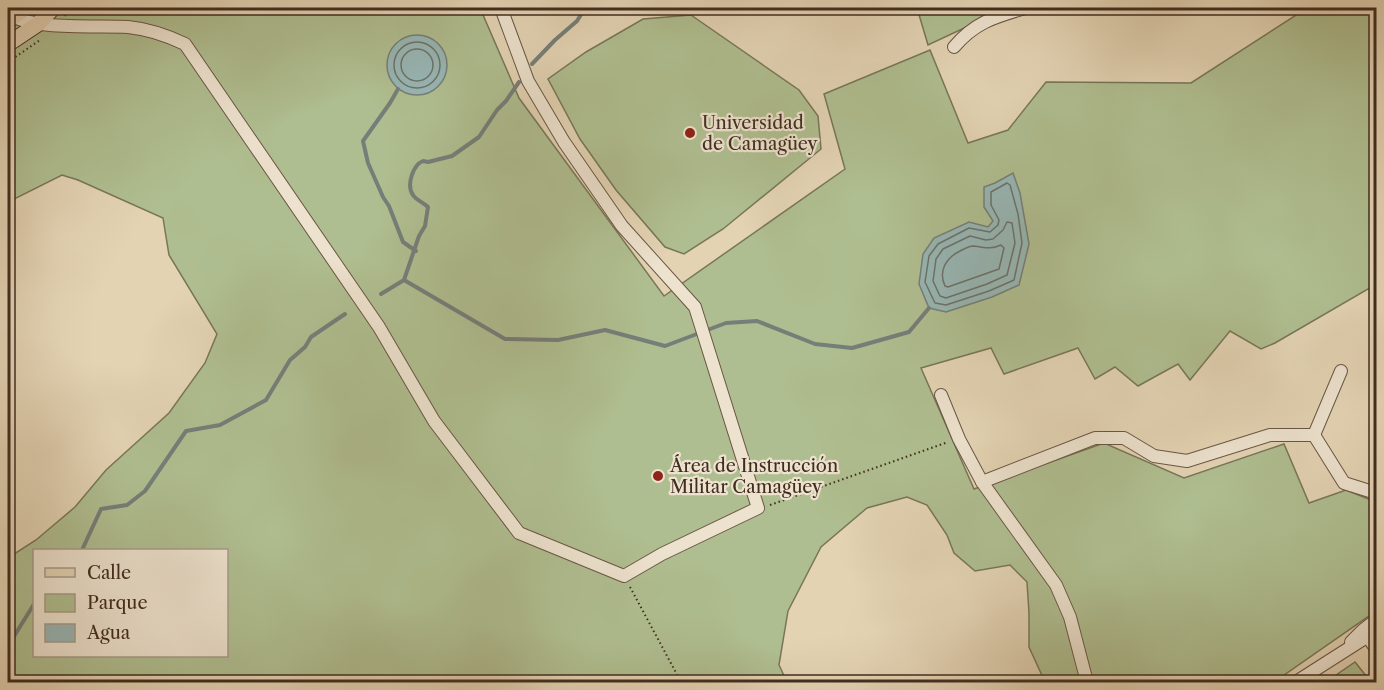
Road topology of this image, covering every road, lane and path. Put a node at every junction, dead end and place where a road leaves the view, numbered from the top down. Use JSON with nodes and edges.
{"nodes":[{"id":1,"x":53,"y":8,"type":"edge"},
{"id":2,"x":501,"y":8,"type":"edge"},
{"id":3,"x":1025,"y":8,"type":"edge"},
{"id":4,"x":13,"y":15,"type":"edge"},
{"id":5,"x":38,"y":24,"type":"junction"},
{"id":6,"x":8,"y":44,"type":"edge"},
{"id":7,"x":954,"y":47,"type":"dead end"},
{"id":8,"x":1341,"y":371,"type":"dead end"},
{"id":9,"x":941,"y":395,"type":"dead end"},
{"id":10,"x":1314,"y":435,"type":"junction"},
{"id":11,"x":959,"y":439,"type":"junction"},
{"id":12,"x":982,"y":482,"type":"junction"},
{"id":13,"x":1377,"y":494,"type":"edge"},
{"id":14,"x":758,"y":508,"type":"junction"},
{"id":15,"x":624,"y":576,"type":"junction"},
{"id":16,"x":1377,"y":620,"type":"edge"},
{"id":17,"x":1370,"y":633,"type":"edge"},
{"id":18,"x":1377,"y":649,"type":"edge"},
{"id":19,"x":681,"y":682,"type":"edge"},
{"id":20,"x":1087,"y":682,"type":"edge"},
{"id":21,"x":1296,"y":682,"type":"edge"}],
"edges":[{"from":1,"to":5,"type":"main road"},
{"from":2,"to":14,"type":"street"},
{"from":3,"to":7,"type":"street"},
{"from":4,"to":5,"type":"street"},
{"from":5,"to":6,"type":"main road"},
{"from":5,"to":15,"type":"street"},
{"from":8,"to":10,"type":"street"},
{"from":9,"to":11,"type":"street"},
{"from":10,"to":12,"type":"street"},
{"from":10,"to":13,"type":"street"},
{"from":11,"to":12,"type":"street"},
{"from":11,"to":14,"type":"path"},
{"from":12,"to":20,"type":"street"},
{"from":14,"to":15,"type":"street"},
{"from":15,"to":19,"type":"path"},
{"from":16,"to":17,"type":"street"},
{"from":17,"to":18,"type":"street"},
{"from":17,"to":21,"type":"street"}]}
